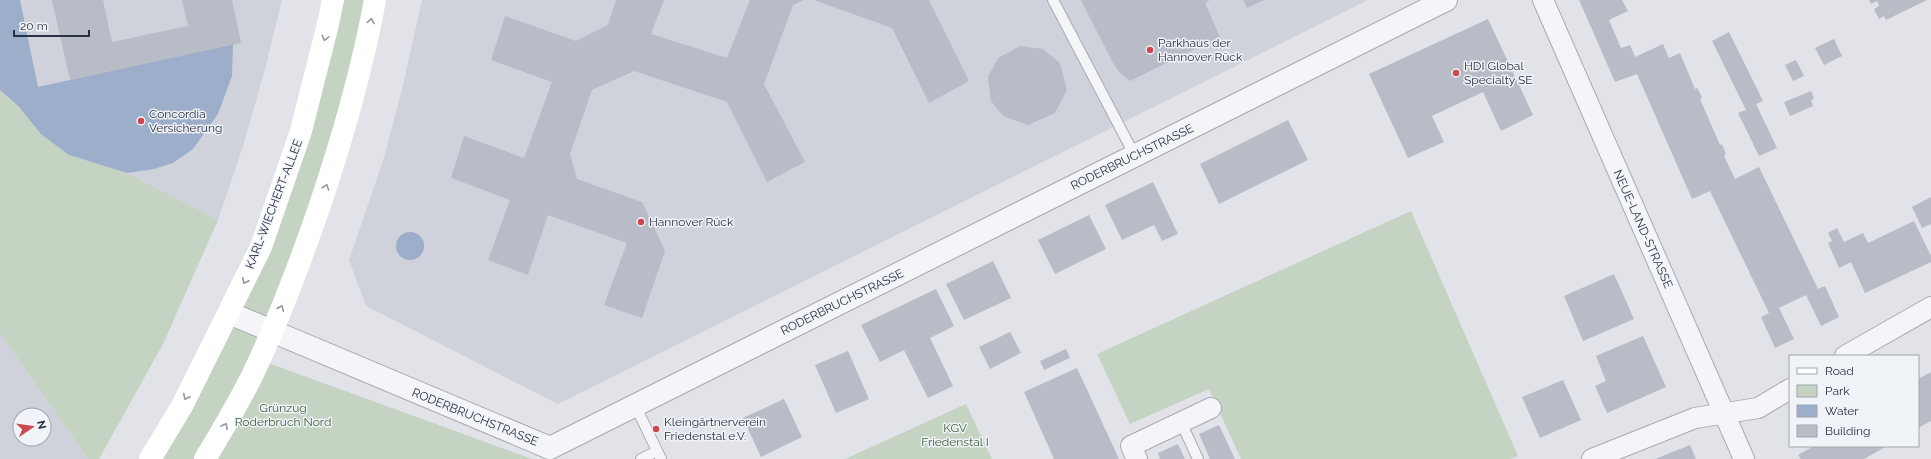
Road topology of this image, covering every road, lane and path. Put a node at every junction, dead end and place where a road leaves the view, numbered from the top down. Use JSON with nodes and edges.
{"nodes":[{"id":1,"x":333,"y":0,"type":"edge"},
{"id":2,"x":374,"y":0,"type":"edge"},
{"id":3,"x":1053,"y":0,"type":"edge"},
{"id":4,"x":1446,"y":0,"type":"edge"},
{"id":5,"x":1543,"y":0,"type":"edge"},
{"id":6,"x":1136,"y":156,"type":"junction"},
{"id":7,"x":1931,"y":306,"type":"edge"},
{"id":8,"x":229,"y":314,"type":"junction"},
{"id":9,"x":272,"y":330,"type":"junction"},
{"id":10,"x":1847,"y":355,"type":"edge"},
{"id":11,"x":1789,"y":390,"type":"edge"},
{"id":12,"x":635,"y":405,"type":"junction"},
{"id":13,"x":1211,"y":408,"type":"dead end"},
{"id":14,"x":1724,"y":414,"type":"junction"},
{"id":15,"x":1181,"y":422,"type":"junction"},
{"id":16,"x":659,"y":455,"type":"edge"},
{"id":17,"x":150,"y":459,"type":"edge"},
{"id":18,"x":205,"y":459,"type":"edge"},
{"id":19,"x":641,"y":459,"type":"edge"},
{"id":20,"x":1137,"y":459,"type":"edge"},
{"id":21,"x":1198,"y":459,"type":"edge"},
{"id":22,"x":1592,"y":459,"type":"edge"},
{"id":23,"x":1744,"y":459,"type":"edge"}],
"edges":[{"from":1,"to":8,"type":"main road","name":"KARL-WIECHERT-ALLEE","one_way":true},
{"from":9,"to":2,"type":"main road","one_way":true},
{"from":3,"to":6,"type":"lane"},
{"from":4,"to":6,"type":"street","name":"RODERBRUCHSTRASSE"},
{"from":5,"to":14,"type":"street","name":"NEUE-LAND-STRASSE"},
{"from":6,"to":12,"type":"street","name":"RODERBRUCHSTRASSE"},
{"from":7,"to":10,"type":"street"},
{"from":8,"to":9,"type":"street","name":"RODERBRUCHSTRASSE"},
{"from":8,"to":17,"type":"main road","name":"KARL-WIECHERT-ALLEE","one_way":true},
{"from":9,"to":12,"type":"street","name":"RODERBRUCHSTRASSE"},
{"from":18,"to":9,"type":"main road","one_way":true},
{"from":11,"to":14,"type":"street"},
{"from":12,"to":16,"type":"lane"},
{"from":13,"to":15,"type":"street"},
{"from":14,"to":22,"type":"street"},
{"from":14,"to":23,"type":"street","name":"NEUE-LAND-STRASSE"},
{"from":15,"to":20,"type":"street"},
{"from":15,"to":21,"type":"lane"},
{"from":16,"to":19,"type":"lane"}]}
